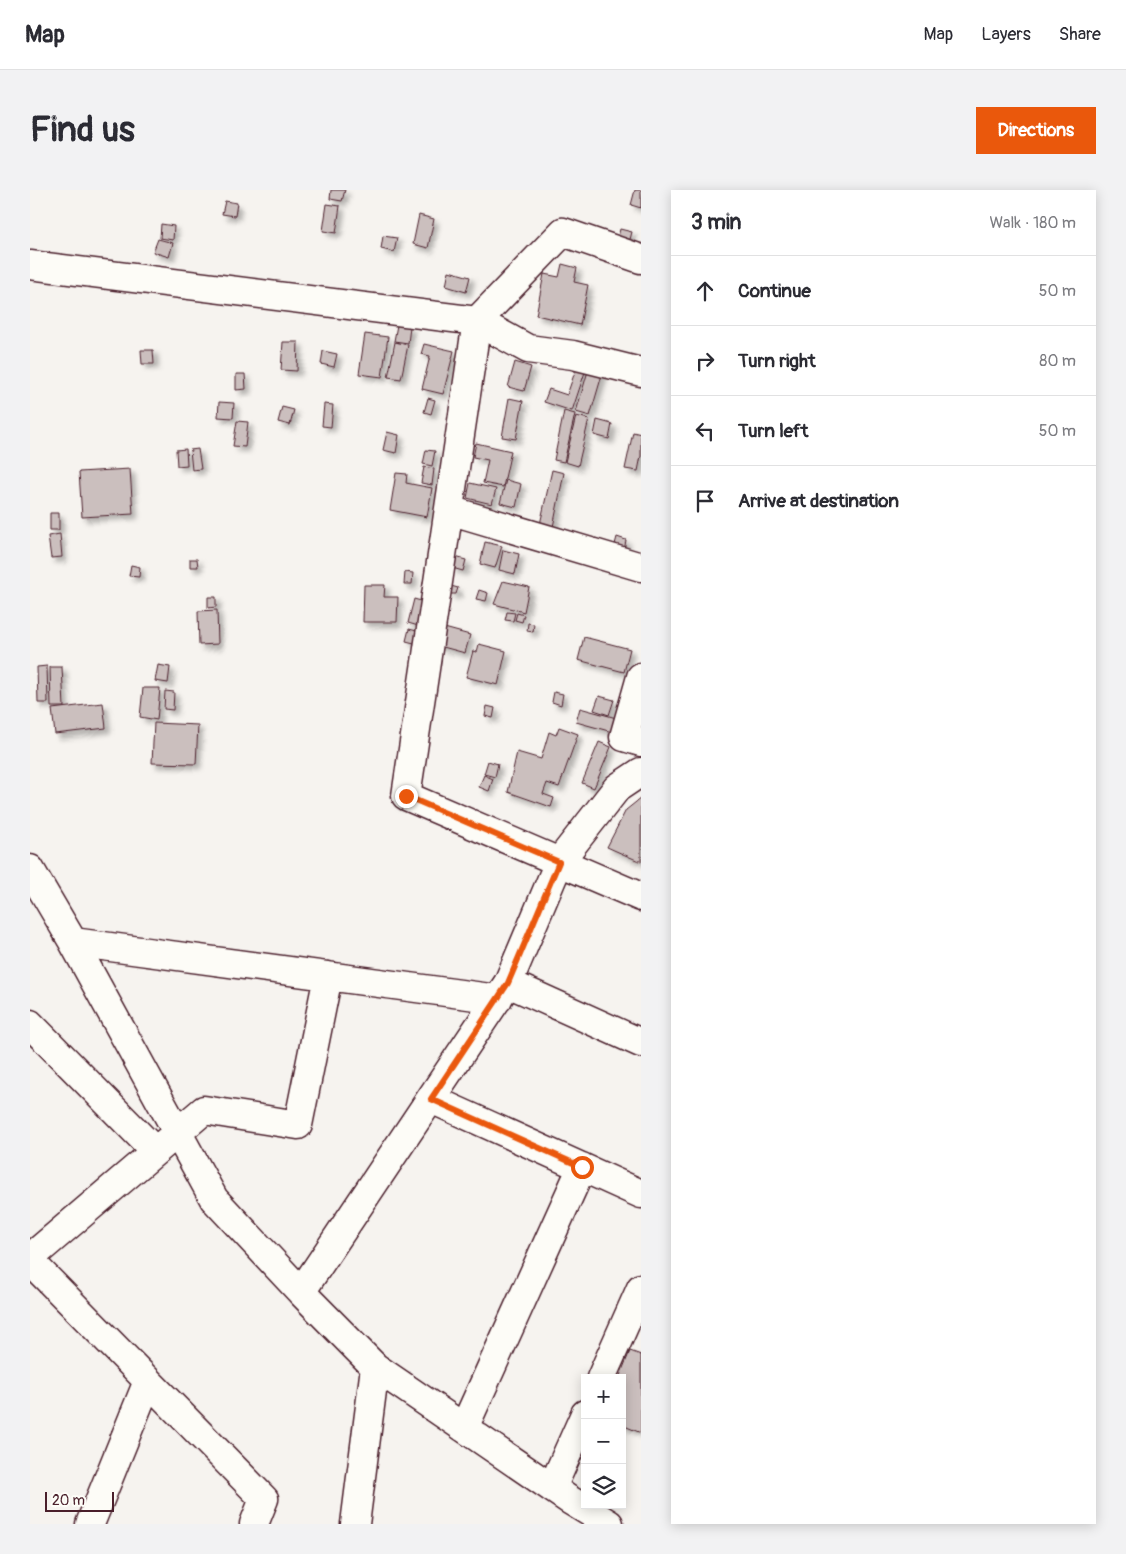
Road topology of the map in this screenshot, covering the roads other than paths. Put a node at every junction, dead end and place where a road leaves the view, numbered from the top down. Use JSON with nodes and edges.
{"nodes":[{"id":1,"x":641,"y":259,"type":"edge"},
{"id":2,"x":30,"y":265,"type":"edge"},
{"id":3,"x":477,"y":321,"type":"junction"},
{"id":4,"x":641,"y":372,"type":"edge"},
{"id":5,"x":449,"y":510,"type":"junction"},
{"id":6,"x":641,"y":567,"type":"edge"},
{"id":7,"x":641,"y":677,"type":"edge"},
{"id":8,"x":641,"y":742,"type":"edge"},
{"id":9,"x":641,"y":772,"type":"edge"},
{"id":10,"x":559,"y":862,"type":"junction"},
{"id":11,"x":30,"y":869,"type":"edge"},
{"id":12,"x":641,"y":897,"type":"edge"},
{"id":13,"x":73,"y":942,"type":"junction"},
{"id":14,"x":328,"y":976,"type":"junction"},
{"id":15,"x":503,"y":991,"type":"junction"},
{"id":16,"x":30,"y":1024,"type":"edge"},
{"id":17,"x":641,"y":1042,"type":"edge"},
{"id":18,"x":431,"y":1099,"type":"junction"},
{"id":19,"x":177,"y":1132,"type":"junction"},
{"id":20,"x":155,"y":1151,"type":"junction"},
{"id":21,"x":582,"y":1167,"type":"junction"},
{"id":22,"x":641,"y":1194,"type":"edge"},
{"id":23,"x":30,"y":1259,"type":"edge"},
{"id":24,"x":641,"y":1288,"type":"edge"},
{"id":25,"x":301,"y":1292,"type":"junction"},
{"id":26,"x":631,"y":1337,"type":"edge"},
{"id":27,"x":375,"y":1367,"type":"junction"},
{"id":28,"x":604,"y":1374,"type":"edge"},
{"id":29,"x":148,"y":1381,"type":"junction"},
{"id":30,"x":584,"y":1419,"type":"edge"},
{"id":31,"x":464,"y":1428,"type":"junction"},
{"id":32,"x":561,"y":1504,"type":"edge"},
{"id":33,"x":90,"y":1524,"type":"edge"},
{"id":34,"x":254,"y":1524,"type":"edge"},
{"id":35,"x":354,"y":1524,"type":"edge"},
{"id":36,"x":609,"y":1524,"type":"edge"}],
"edges":[{"from":1,"to":3,"type":"street"},
{"from":2,"to":3,"type":"street"},
{"from":3,"to":4,"type":"street"},
{"from":3,"to":5,"type":"street"},
{"from":5,"to":6,"type":"street"},
{"from":5,"to":10,"type":"street"},
{"from":7,"to":8,"type":"street"},
{"from":9,"to":10,"type":"street"},
{"from":10,"to":12,"type":"street"},
{"from":10,"to":15,"type":"street"},
{"from":11,"to":13,"type":"street"},
{"from":13,"to":14,"type":"street"},
{"from":13,"to":19,"type":"street"},
{"from":14,"to":15,"type":"street"},
{"from":14,"to":19,"type":"street"},
{"from":15,"to":17,"type":"street"},
{"from":15,"to":18,"type":"street"},
{"from":16,"to":20,"type":"street"},
{"from":18,"to":21,"type":"street"},
{"from":18,"to":25,"type":"street"},
{"from":19,"to":20,"type":"street"},
{"from":19,"to":25,"type":"street"},
{"from":20,"to":23,"type":"street"},
{"from":21,"to":22,"type":"street"},
{"from":21,"to":31,"type":"street"},
{"from":23,"to":29,"type":"street"},
{"from":24,"to":26,"type":"street"},
{"from":25,"to":27,"type":"street"},
{"from":26,"to":28,"type":"street"},
{"from":27,"to":31,"type":"street"},
{"from":27,"to":35,"type":"street"},
{"from":29,"to":33,"type":"street"},
{"from":29,"to":34,"type":"street"},
{"from":30,"to":32,"type":"street"},
{"from":31,"to":32,"type":"street"},
{"from":32,"to":36,"type":"street"}]}
